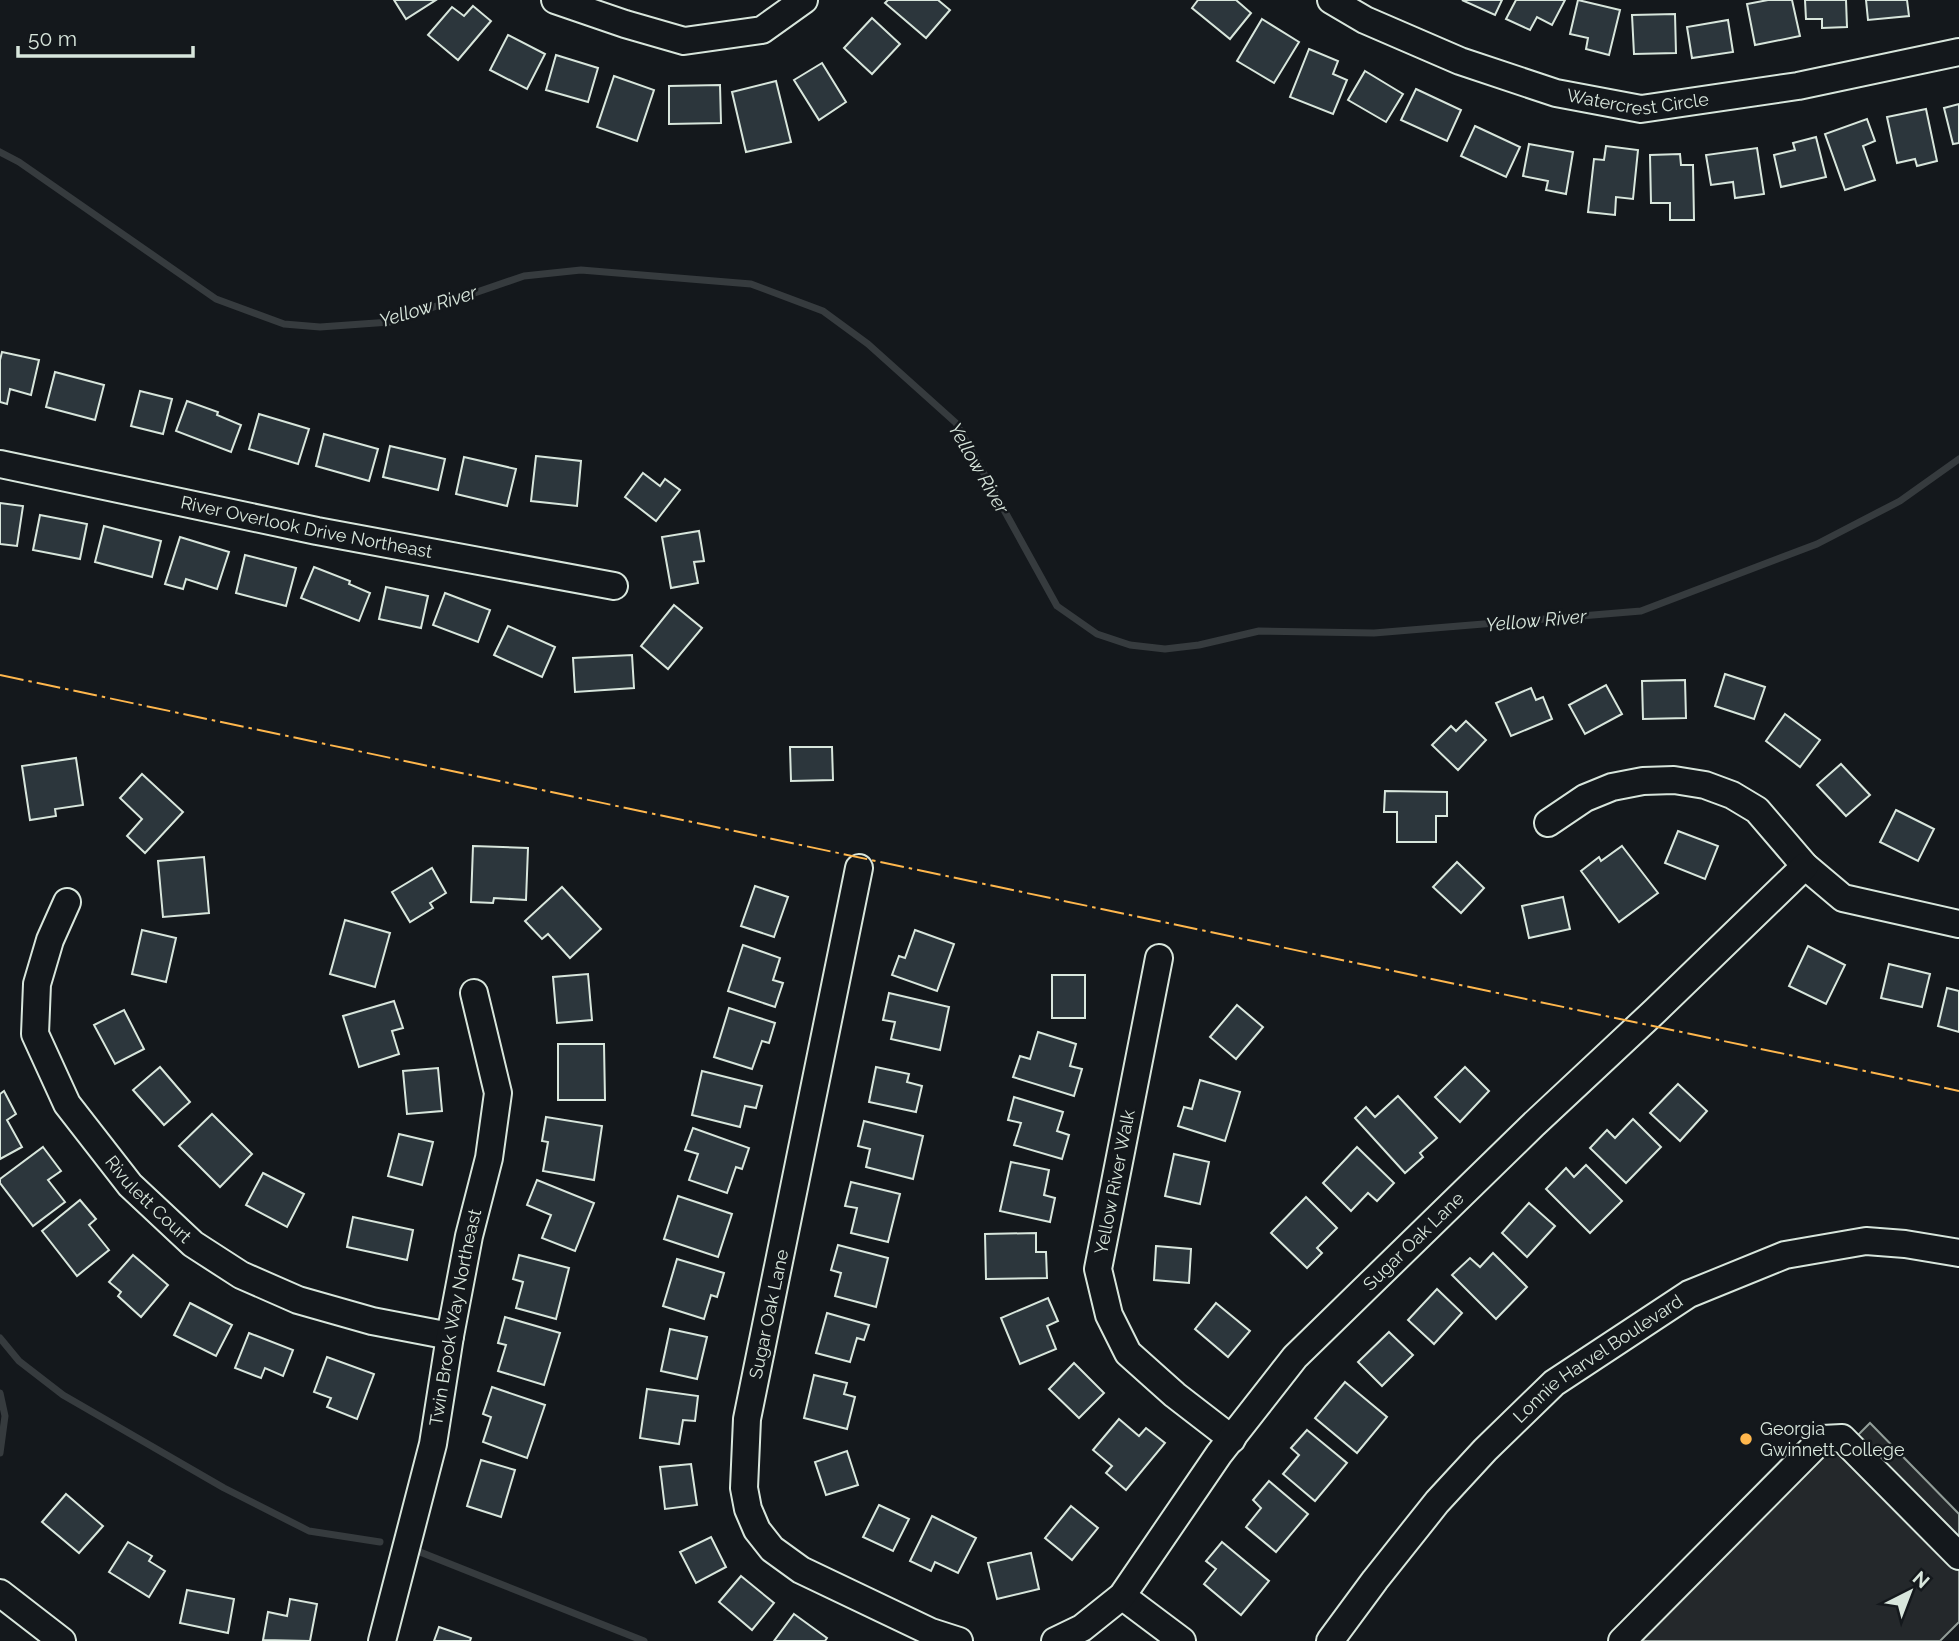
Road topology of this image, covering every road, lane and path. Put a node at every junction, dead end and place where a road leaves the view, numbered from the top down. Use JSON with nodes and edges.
{"nodes":[{"id":1,"x":555,"y":0,"type":"edge"},
{"id":2,"x":804,"y":0,"type":"edge"},
{"id":3,"x":1331,"y":0,"type":"edge"},
{"id":4,"x":1959,"y":52,"type":"edge"},
{"id":5,"x":0,"y":464,"type":"edge"},
{"id":6,"x":614,"y":586,"type":"dead end"},
{"id":7,"x":1548,"y":823,"type":"dead end"},
{"id":8,"x":1805,"y":866,"type":"junction"},
{"id":9,"x":859,"y":868,"type":"dead end"},
{"id":10,"x":67,"y":902,"type":"dead end"},
{"id":11,"x":1959,"y":924,"type":"edge"},
{"id":12,"x":1159,"y":958,"type":"dead end"},
{"id":13,"x":474,"y":993,"type":"dead end"},
{"id":14,"x":1959,"y":1253,"type":"edge"},
{"id":15,"x":450,"y":1336,"type":"junction"},
{"id":16,"x":1232,"y":1439,"type":"junction"},
{"id":17,"x":1959,"y":1556,"type":"edge"},
{"id":18,"x":0,"y":1593,"type":"edge"},
{"id":19,"x":1122,"y":1596,"type":"junction"},
{"id":20,"x":62,"y":1641,"type":"edge"},
{"id":21,"x":382,"y":1641,"type":"edge"},
{"id":22,"x":959,"y":1641,"type":"edge"},
{"id":23,"x":1055,"y":1641,"type":"edge"},
{"id":24,"x":1182,"y":1641,"type":"edge"},
{"id":25,"x":1330,"y":1641,"type":"edge"},
{"id":26,"x":1622,"y":1641,"type":"edge"}],
"edges":[{"from":1,"to":2,"type":"street"},
{"from":3,"to":4,"type":"street","name":"Watercrest Circle"},
{"from":5,"to":6,"type":"street","name":"River Overlook Drive Northeast"},
{"from":7,"to":8,"type":"street"},
{"from":8,"to":11,"type":"street"},
{"from":8,"to":16,"type":"street","name":"Sugar Oak Lane"},
{"from":9,"to":22,"type":"street","name":"Sugar Oak Lane"},
{"from":10,"to":15,"type":"street","name":"Rivulett Court"},
{"from":12,"to":16,"type":"street","name":"Yellow River Walk"},
{"from":13,"to":15,"type":"street","name":"Twin Brook Way Northeast"},
{"from":14,"to":25,"type":"street","name":"Lonnie Harvel Boulevard"},
{"from":15,"to":21,"type":"street","name":"Twin Brook Way Northeast"},
{"from":16,"to":19,"type":"street","name":"Sugar Oak Lane"},
{"from":17,"to":26,"type":"street"},
{"from":18,"to":20,"type":"street"},
{"from":19,"to":23,"type":"street","name":"Sugar Oak Lane"},
{"from":19,"to":24,"type":"street"}]}
